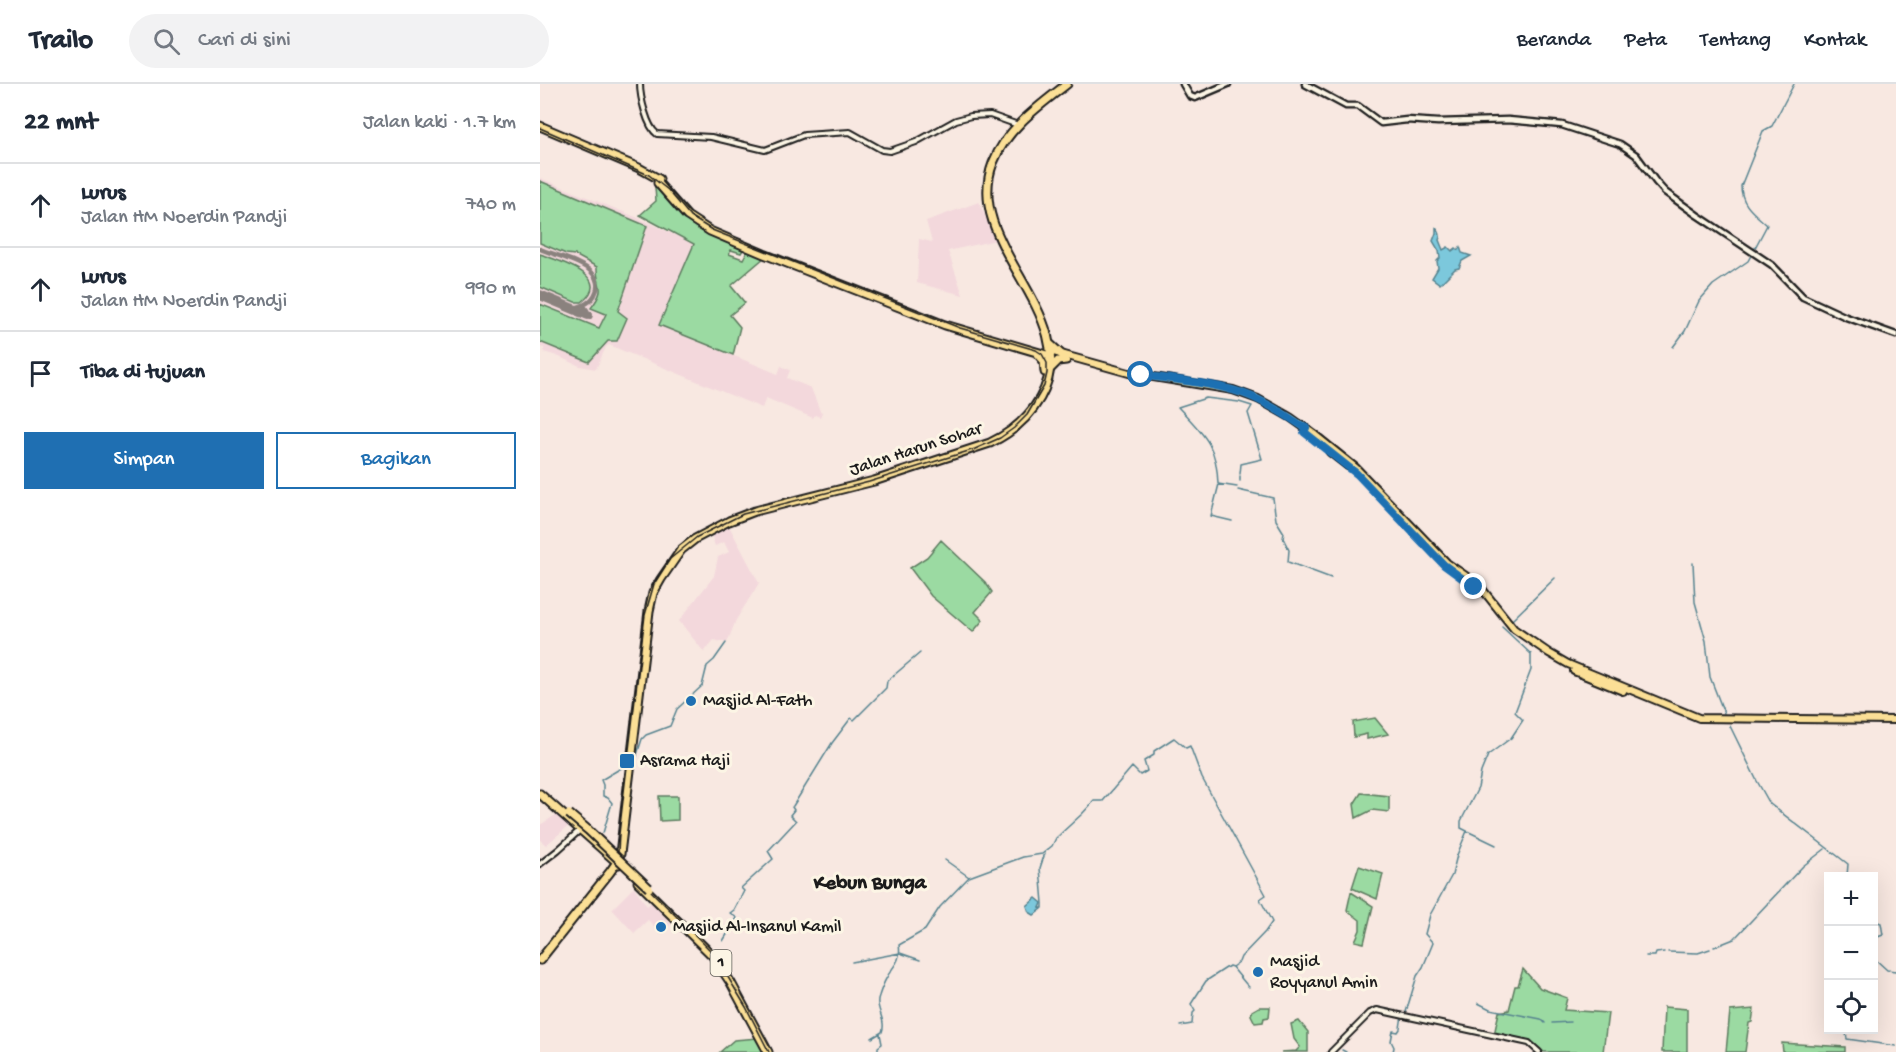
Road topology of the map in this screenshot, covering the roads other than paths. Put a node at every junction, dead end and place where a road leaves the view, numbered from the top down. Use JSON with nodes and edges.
{"nodes":[{"id":1,"x":640,"y":84,"type":"edge"},
{"id":2,"x":1067,"y":84,"type":"edge"},
{"id":3,"x":1183,"y":84,"type":"edge"},
{"id":4,"x":1228,"y":84,"type":"edge"},
{"id":5,"x":1305,"y":84,"type":"edge"},
{"id":6,"x":1018,"y":125,"type":"junction"},
{"id":7,"x":540,"y":128,"type":"edge"},
{"id":8,"x":750,"y":246,"type":"junction"},
{"id":9,"x":1039,"y":316,"type":"junction"},
{"id":10,"x":1896,"y":335,"type":"edge"},
{"id":11,"x":1048,"y":342,"type":"junction"},
{"id":12,"x":1030,"y":350,"type":"junction"},
{"id":13,"x":1048,"y":353,"type":"junction"},
{"id":14,"x":1064,"y":358,"type":"junction"},
{"id":15,"x":1048,"y":370,"type":"junction"},
{"id":16,"x":1896,"y":722,"type":"edge"},
{"id":17,"x":626,"y":782,"type":"junction"},
{"id":18,"x":540,"y":792,"type":"edge"},
{"id":19,"x":567,"y":815,"type":"junction"},
{"id":20,"x":580,"y":829,"type":"junction"},
{"id":21,"x":616,"y":858,"type":"junction"},
{"id":22,"x":540,"y":864,"type":"edge"},
{"id":23,"x":649,"y":890,"type":"junction"},
{"id":24,"x":543,"y":955,"type":"edge"},
{"id":25,"x":770,"y":1052,"type":"edge"},
{"id":26,"x":1331,"y":1052,"type":"edge"},
{"id":27,"x":1539,"y":1052,"type":"edge"}],
"edges":[{"from":1,"to":6,"type":"street"},
{"from":2,"to":6,"type":"highway","name":"Jalan Harun Sohar"},
{"from":3,"to":4,"type":"main road"},
{"from":5,"to":10,"type":"main road"},
{"from":6,"to":9,"type":"highway","name":"Jalan Harun Sohar"},
{"from":7,"to":8,"type":"highway"},
{"from":8,"to":12,"type":"highway"},
{"from":8,"to":13,"type":"highway"},
{"from":9,"to":11,"type":"highway","name":"Jalan Harun Sohar"},
{"from":9,"to":13,"type":"highway","name":"Jalan Harun Sohar"},
{"from":11,"to":13,"type":"highway","name":"Jalan Harun Sohar"},
{"from":11,"to":14,"type":"highway"},
{"from":12,"to":13,"type":"highway"},
{"from":12,"to":15,"type":"highway"},
{"from":13,"to":14,"type":"main road"},
{"from":13,"to":15,"type":"highway","name":"Jalan Harun Sohar"},
{"from":14,"to":15,"type":"highway"},
{"from":14,"to":16,"type":"main road"},
{"from":15,"to":17,"type":"highway","name":"Jalan Harun Sohar"},
{"from":15,"to":17,"type":"highway","name":"Jalan Harun Sohar"},
{"from":17,"to":21,"type":"highway","name":"Jalan Harun Sohar"},
{"from":18,"to":19,"type":"highway","number":"1"},
{"from":19,"to":20,"type":"highway","number":"1"},
{"from":19,"to":21,"type":"highway","number":"1"},
{"from":19,"to":23,"type":"highway","number":"1","bridge":true},
{"from":20,"to":21,"type":"highway","number":"1"},
{"from":20,"to":22,"type":"street"},
{"from":21,"to":23,"type":"highway","number":"1"},
{"from":21,"to":24,"type":"highway"},
{"from":23,"to":25,"type":"highway","number":"1"},
{"from":26,"to":27,"type":"street"}]}
